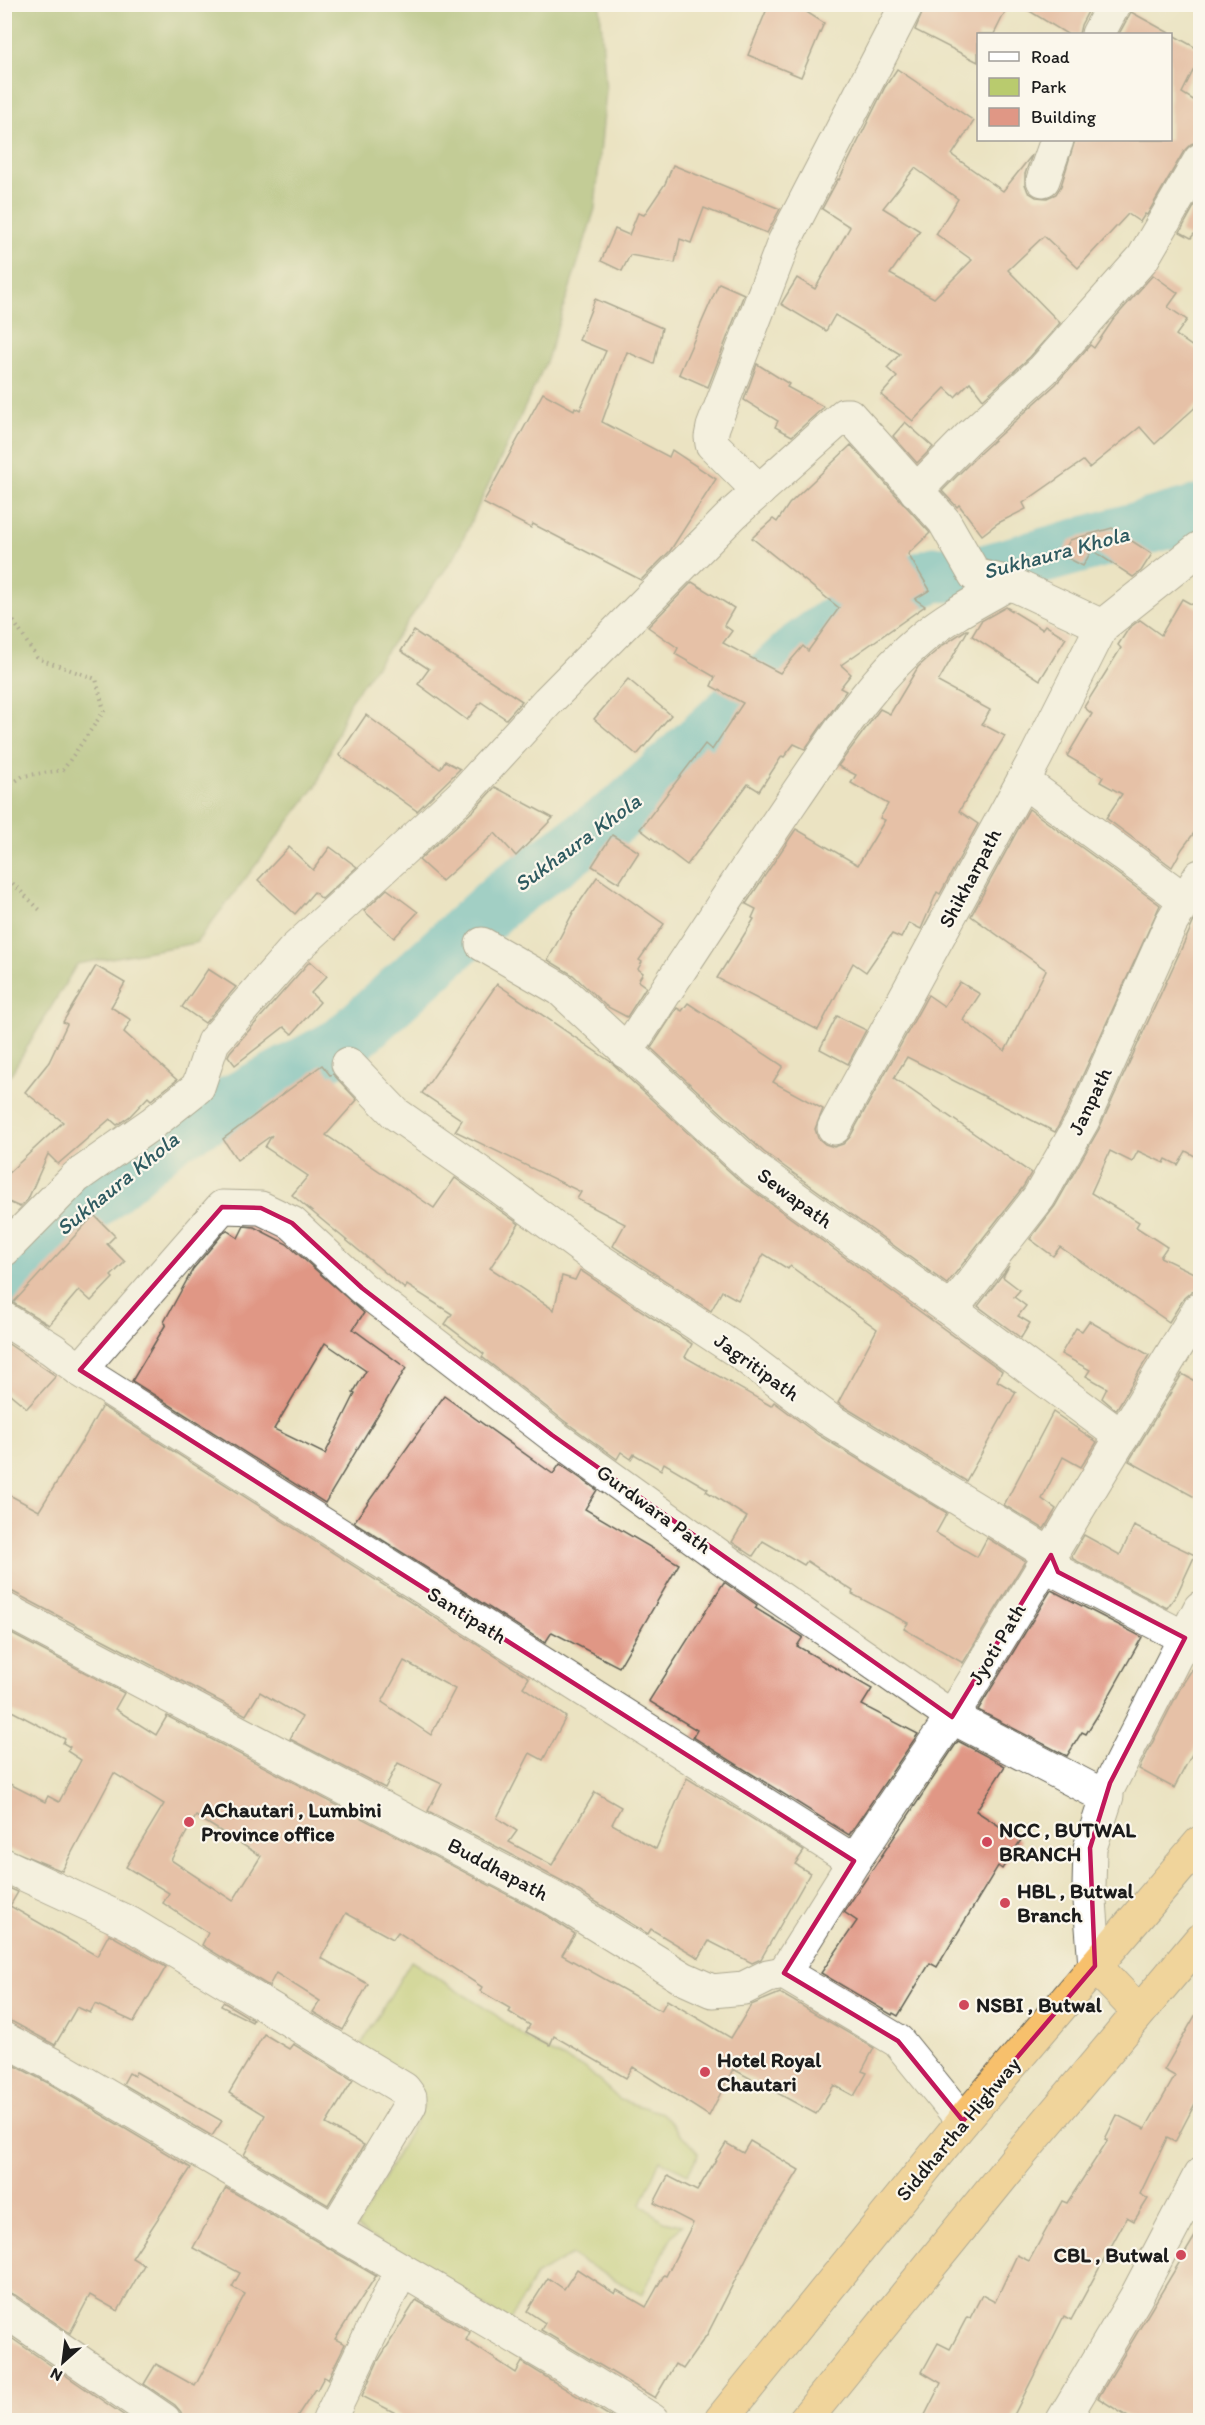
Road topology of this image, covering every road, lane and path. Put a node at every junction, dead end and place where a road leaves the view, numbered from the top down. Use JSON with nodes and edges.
{"nodes":[{"id":1,"x":907,"y":4,"type":"edge"},
{"id":2,"x":1113,"y":4,"type":"edge"},
{"id":3,"x":1098,"y":33,"type":"edge"},
{"id":4,"x":1057,"y":141,"type":"edge"},
{"id":5,"x":1200,"y":160,"type":"edge"},
{"id":6,"x":1043,"y":180,"type":"dead end"},
{"id":7,"x":759,"y":491,"type":"junction"},
{"id":8,"x":916,"y":491,"type":"junction"},
{"id":9,"x":1200,"y":548,"type":"edge"},
{"id":10,"x":1010,"y":583,"type":"junction"},
{"id":11,"x":4,"y":614,"type":"edge"},
{"id":12,"x":1102,"y":626,"type":"junction"},
{"id":13,"x":1023,"y":781,"type":"junction"},
{"id":14,"x":4,"y":789,"type":"edge"},
{"id":15,"x":4,"y":875,"type":"edge"},
{"id":16,"x":1193,"y":888,"type":"edge"},
{"id":17,"x":42,"y":912,"type":"dead end"},
{"id":18,"x":482,"y":944,"type":"dead end"},
{"id":19,"x":626,"y":1052,"type":"junction"},
{"id":20,"x":348,"y":1064,"type":"dead end"},
{"id":21,"x":834,"y":1128,"type":"dead end"},
{"id":22,"x":4,"y":1250,"type":"edge"},
{"id":23,"x":1200,"y":1308,"type":"edge"},
{"id":24,"x":951,"y":1310,"type":"junction"},
{"id":25,"x":10,"y":1323,"type":"edge"},
{"id":26,"x":80,"y":1370,"type":"junction"},
{"id":27,"x":1122,"y":1437,"type":"junction"},
{"id":28,"x":1051,"y":1556,"type":"junction"},
{"id":29,"x":1200,"y":1608,"type":"edge"},
{"id":30,"x":4,"y":1609,"type":"edge"},
{"id":31,"x":1185,"y":1638,"type":"junction"},
{"id":32,"x":952,"y":1717,"type":"junction"},
{"id":33,"x":1104,"y":1796,"type":"junction"},
{"id":34,"x":1200,"y":1843,"type":"edge"},
{"id":35,"x":854,"y":1861,"type":"junction"},
{"id":36,"x":4,"y":1865,"type":"edge"},
{"id":37,"x":1200,"y":1940,"type":"edge"},
{"id":38,"x":1095,"y":1966,"type":"junction"},
{"id":39,"x":784,"y":1973,"type":"junction"},
{"id":40,"x":1139,"y":2012,"type":"junction"},
{"id":41,"x":4,"y":2040,"type":"edge"},
{"id":42,"x":963,"y":2121,"type":"junction"},
{"id":43,"x":1200,"y":2175,"type":"edge"},
{"id":44,"x":334,"y":2231,"type":"junction"},
{"id":45,"x":401,"y":2271,"type":"junction"},
{"id":46,"x":4,"y":2310,"type":"edge"},
{"id":47,"x":164,"y":2421,"type":"edge"},
{"id":48,"x":329,"y":2421,"type":"edge"},
{"id":49,"x":652,"y":2421,"type":"edge"},
{"id":50,"x":722,"y":2421,"type":"edge"},
{"id":51,"x":805,"y":2421,"type":"edge"},
{"id":52,"x":1063,"y":2421,"type":"edge"}],
"edges":[{"from":1,"to":7,"type":"street"},
{"from":2,"to":3,"type":"street"},
{"from":4,"to":6,"type":"street"},
{"from":5,"to":8,"type":"street"},
{"from":7,"to":8,"type":"street"},
{"from":7,"to":22,"type":"street"},
{"from":8,"to":10,"type":"street"},
{"from":9,"to":12,"type":"street"},
{"from":10,"to":12,"type":"street"},
{"from":10,"to":19,"type":"street"},
{"from":11,"to":14,"type":"path"},
{"from":12,"to":13,"type":"street","name":"Shikharpath"},
{"from":13,"to":16,"type":"street"},
{"from":13,"to":21,"type":"street","name":"Shikharpath"},
{"from":15,"to":17,"type":"path"},
{"from":16,"to":24,"type":"street","name":"Janpath"},
{"from":18,"to":19,"type":"street","name":"Sewapath"},
{"from":19,"to":24,"type":"street","name":"Sewapath"},
{"from":20,"to":28,"type":"street","name":"Jagritipath"},
{"from":23,"to":27,"type":"street","name":"Jyoti Path"},
{"from":24,"to":27,"type":"street","name":"Sewapath"},
{"from":25,"to":26,"type":"street","name":"Santipath"},
{"from":26,"to":32,"type":"street","name":"Gurdwara Path"},
{"from":26,"to":35,"type":"street","name":"Santipath"},
{"from":27,"to":28,"type":"street","name":"Jyoti Path"},
{"from":28,"to":31,"type":"street","name":"Jagritipath"},
{"from":28,"to":32,"type":"street","name":"Jyoti Path"},
{"from":29,"to":31,"type":"street"},
{"from":30,"to":39,"type":"street","name":"Buddhapath"},
{"from":31,"to":33,"type":"street"},
{"from":32,"to":33,"type":"street","name":"Gurdwara Path"},
{"from":32,"to":35,"type":"street","name":"Jyoti Path"},
{"from":33,"to":38,"type":"street"},
{"from":34,"to":38,"type":"highway","name":"Siddhartha Highway"},
{"from":35,"to":39,"type":"street","name":"Jyoti Path"},
{"from":36,"to":44,"type":"street"},
{"from":37,"to":40,"type":"highway"},
{"from":38,"to":40,"type":"highway"},
{"from":38,"to":42,"type":"highway","name":"Siddhartha Highway"},
{"from":39,"to":42,"type":"street"},
{"from":40,"to":51,"type":"highway"},
{"from":41,"to":44,"type":"street"},
{"from":42,"to":50,"type":"highway","name":"Siddhartha Highway"},
{"from":43,"to":52,"type":"street"},
{"from":44,"to":45,"type":"street"},
{"from":45,"to":48,"type":"street"},
{"from":45,"to":49,"type":"street"},
{"from":46,"to":47,"type":"street"}]}
